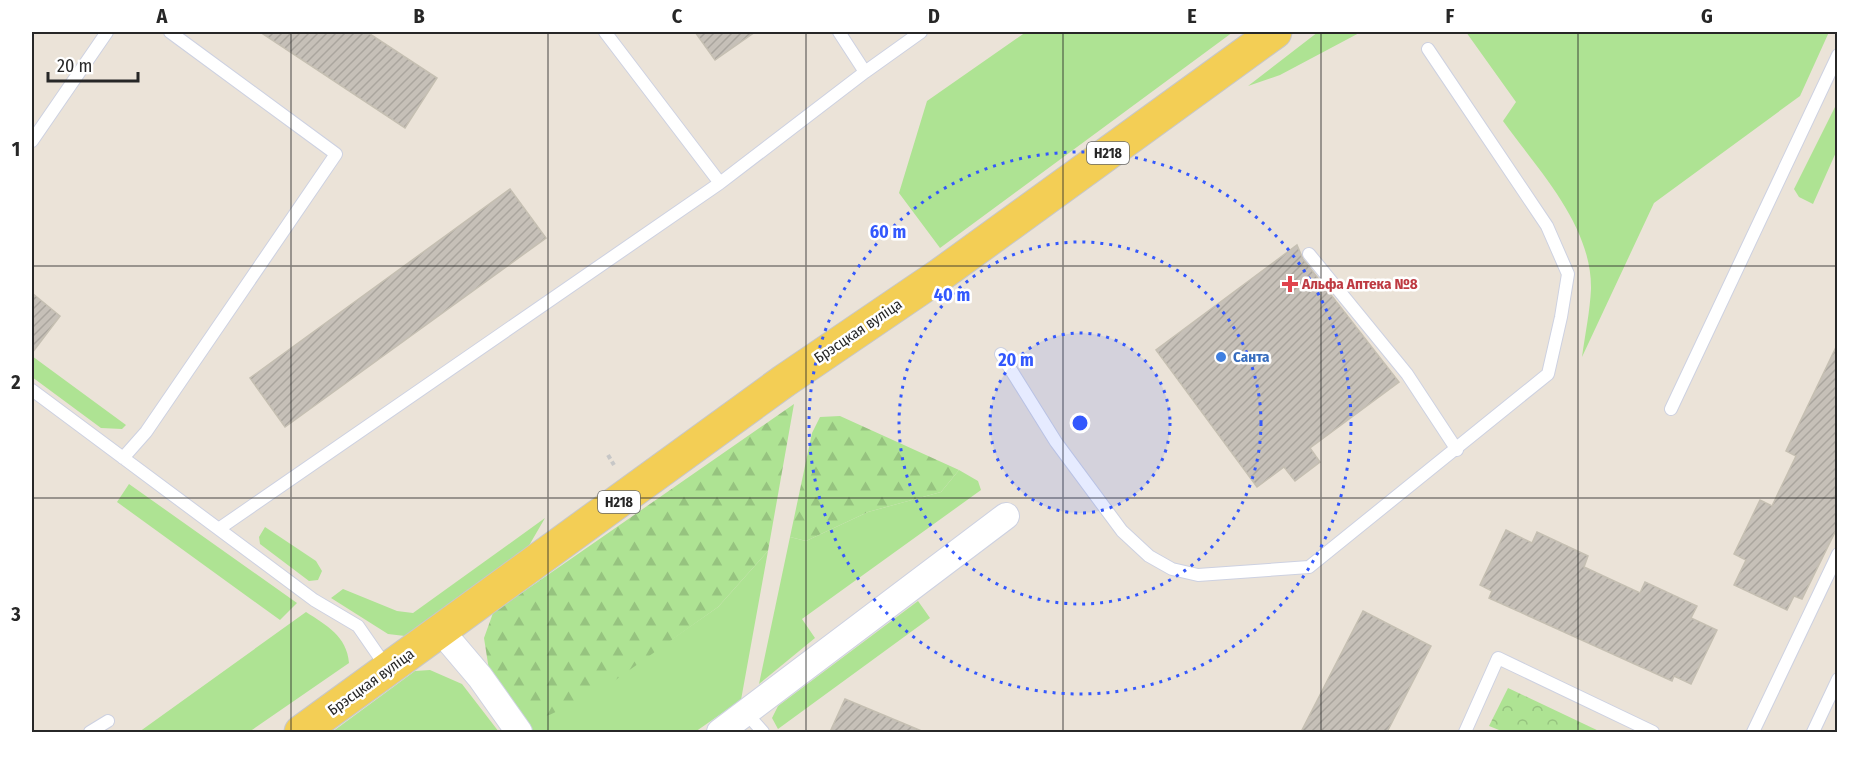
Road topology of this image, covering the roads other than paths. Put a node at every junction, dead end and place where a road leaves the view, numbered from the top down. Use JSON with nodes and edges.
{"nodes":[{"id":1,"x":106,"y":32,"type":"edge"},
{"id":2,"x":170,"y":32,"type":"edge"},
{"id":3,"x":605,"y":32,"type":"edge"},
{"id":4,"x":839,"y":32,"type":"edge"},
{"id":5,"x":921,"y":32,"type":"edge"},
{"id":6,"x":1275,"y":32,"type":"edge"},
{"id":7,"x":1428,"y":49,"type":"dead end"},
{"id":8,"x":1838,"y":55,"type":"edge"},
{"id":9,"x":866,"y":72,"type":"junction"},
{"id":10,"x":32,"y":141,"type":"edge"},
{"id":11,"x":720,"y":183,"type":"junction"},
{"id":12,"x":1309,"y":254,"type":"dead end"},
{"id":13,"x":1001,"y":354,"type":"dead end"},
{"id":14,"x":32,"y":390,"type":"edge"},
{"id":15,"x":1671,"y":409,"type":"dead end"},
{"id":16,"x":1457,"y":450,"type":"junction"},
{"id":17,"x":123,"y":458,"type":"junction"},
{"id":18,"x":1006,"y":516,"type":"dead end"},
{"id":19,"x":220,"y":528,"type":"junction"},
{"id":20,"x":1838,"y":554,"type":"edge"},
{"id":21,"x":441,"y":631,"type":"junction"},
{"id":22,"x":387,"y":668,"type":"junction"},
{"id":23,"x":1838,"y":679,"type":"edge"},
{"id":24,"x":108,"y":721,"type":"dead end"},
{"id":25,"x":755,"y":723,"type":"edge"},
{"id":26,"x":90,"y":732,"type":"edge"},
{"id":27,"x":301,"y":732,"type":"edge"},
{"id":28,"x":519,"y":732,"type":"edge"},
{"id":29,"x":720,"y":732,"type":"edge"},
{"id":30,"x":1465,"y":732,"type":"edge"},
{"id":31,"x":1653,"y":732,"type":"edge"},
{"id":32,"x":1753,"y":732,"type":"edge"},
{"id":33,"x":1813,"y":732,"type":"edge"}],
"edges":[{"from":1,"to":10,"type":"lane"},
{"from":2,"to":17,"type":"lane"},
{"from":3,"to":11,"type":"lane"},
{"from":4,"to":9,"type":"lane"},
{"from":5,"to":9,"type":"lane"},
{"from":6,"to":21,"type":"main road","name":"Брэсцкая вуліца","number":"Н218"},
{"from":7,"to":16,"type":"lane"},
{"from":8,"to":15,"type":"lane"},
{"from":9,"to":11,"type":"lane"},
{"from":11,"to":19,"type":"lane"},
{"from":12,"to":16,"type":"lane"},
{"from":13,"to":16,"type":"lane"},
{"from":14,"to":17,"type":"lane"},
{"from":17,"to":19,"type":"lane"},
{"from":18,"to":25,"type":"street"},
{"from":19,"to":22,"type":"lane"},
{"from":20,"to":32,"type":"lane"},
{"from":21,"to":22,"type":"main road","name":"Брэсцкая вуліца","number":"Н218"},
{"from":21,"to":28,"type":"street"},
{"from":22,"to":27,"type":"main road","name":"Брэсцкая вуліца","number":"Н218"},
{"from":23,"to":33,"type":"lane"},
{"from":24,"to":26,"type":"lane"},
{"from":25,"to":29,"type":"street"},
{"from":30,"to":31,"type":"lane"}]}
